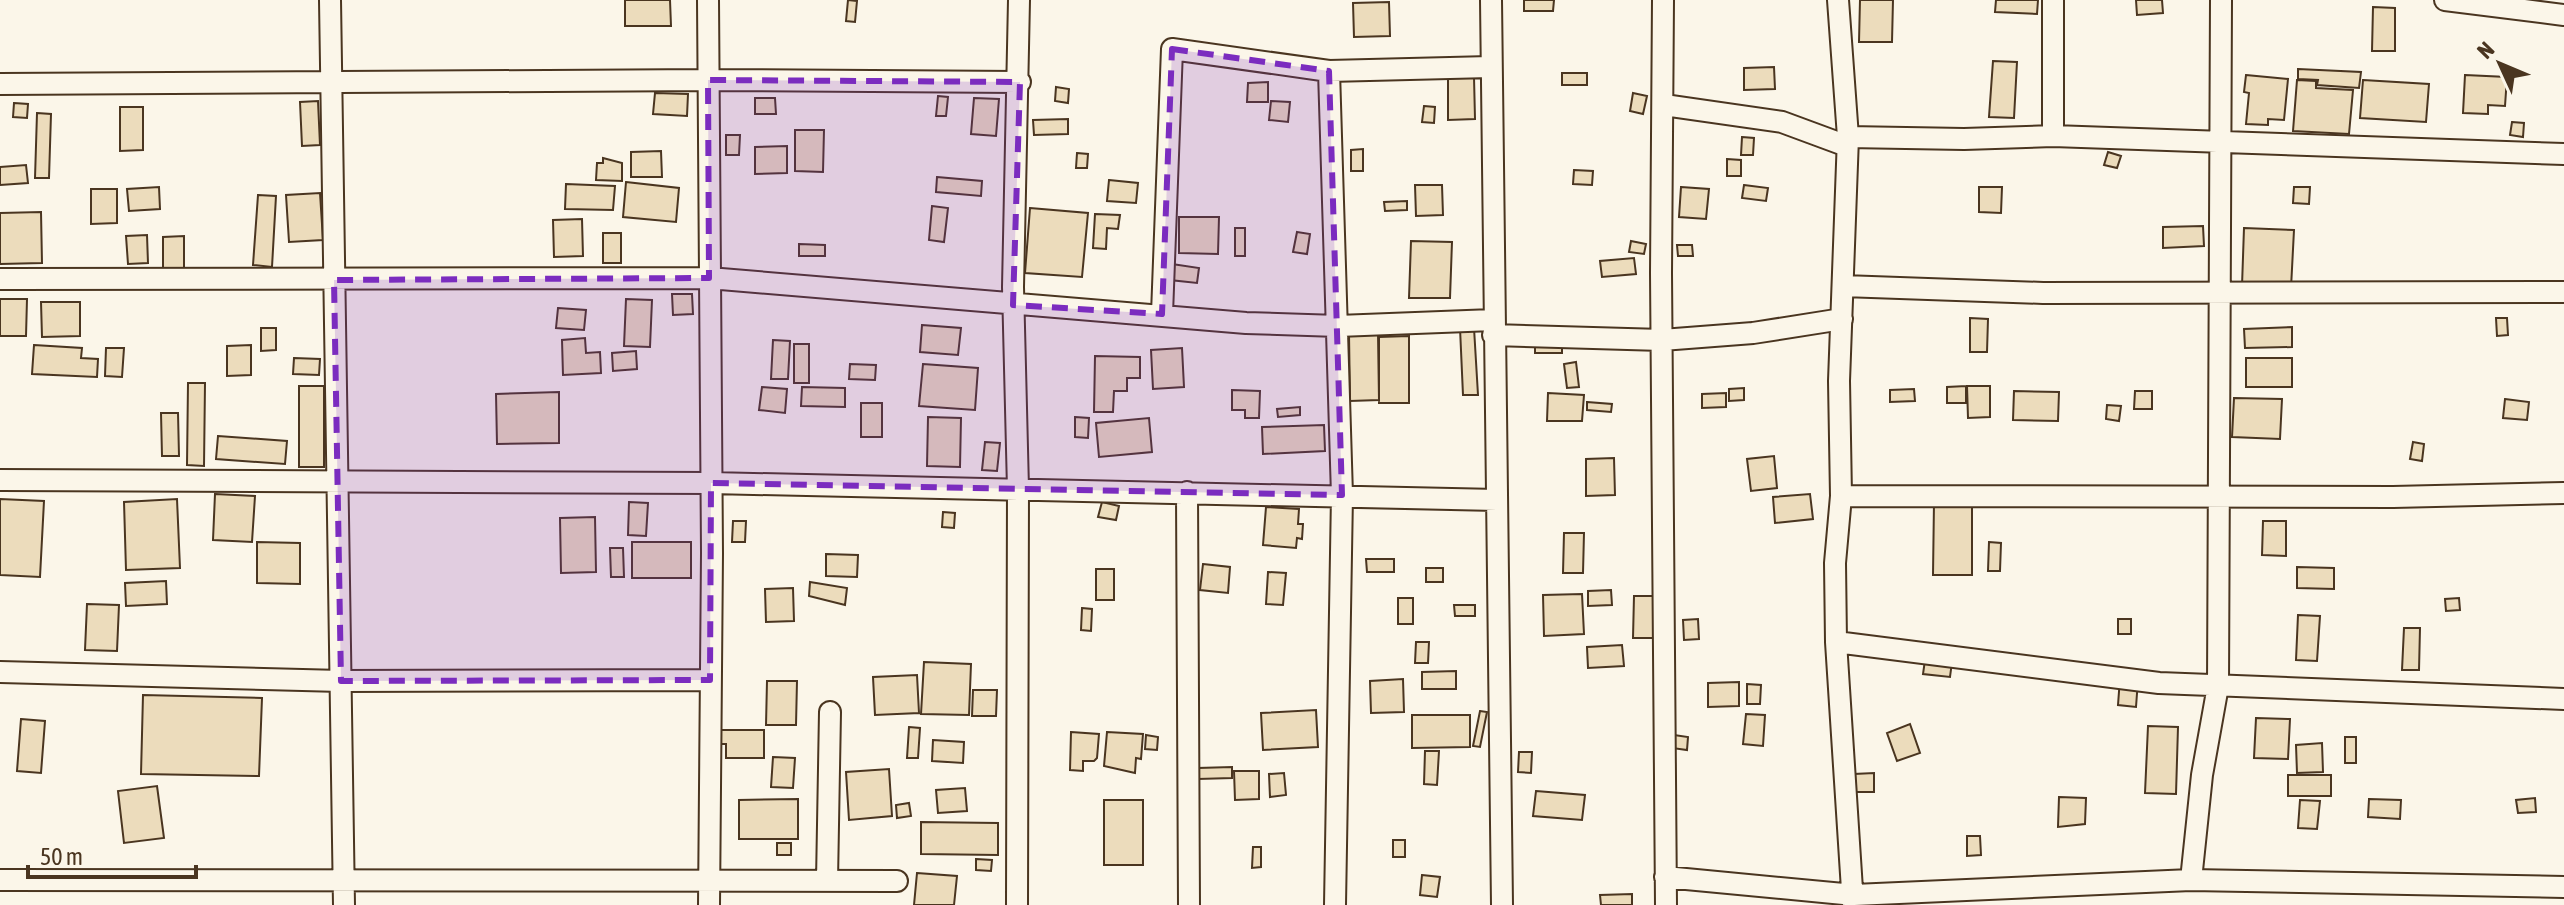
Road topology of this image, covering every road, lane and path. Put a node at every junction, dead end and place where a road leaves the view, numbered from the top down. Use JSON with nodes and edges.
{"nodes":[{"id":1,"x":330,"y":0,"type":"edge"},
{"id":2,"x":708,"y":0,"type":"edge"},
{"id":3,"x":1019,"y":0,"type":"edge"},
{"id":4,"x":1491,"y":0,"type":"edge"},
{"id":5,"x":1663,"y":0,"type":"edge"},
{"id":6,"x":1838,"y":0,"type":"edge"},
{"id":7,"x":2053,"y":0,"type":"edge"},
{"id":8,"x":2221,"y":0,"type":"edge"},
{"id":9,"x":2445,"y":0,"type":"edge"},
{"id":10,"x":2564,"y":15,"type":"edge"},
{"id":11,"x":1490,"y":67,"type":"junction"},
{"id":12,"x":1329,"y":71,"type":"junction"},
{"id":13,"x":331,"y":80,"type":"junction"},
{"id":14,"x":708,"y":80,"type":"junction"},
{"id":15,"x":1020,"y":82,"type":"junction"},
{"id":16,"x":0,"y":84,"type":"edge"},
{"id":17,"x":1664,"y":105,"type":"junction"},
{"id":18,"x":2053,"y":136,"type":"junction"},
{"id":19,"x":1848,"y":141,"type":"junction"},
{"id":20,"x":2221,"y":141,"type":"junction"},
{"id":21,"x":2564,"y":154,"type":"edge"},
{"id":22,"x":709,"y":278,"type":"junction"},
{"id":23,"x":0,"y":279,"type":"edge"},
{"id":24,"x":334,"y":280,"type":"junction"},
{"id":25,"x":1843,"y":286,"type":"junction"},
{"id":26,"x":2221,"y":292,"type":"junction"},
{"id":27,"x":2564,"y":292,"type":"edge"},
{"id":28,"x":1013,"y":305,"type":"junction"},
{"id":29,"x":1162,"y":314,"type":"junction"},
{"id":30,"x":1842,"y":319,"type":"junction"},
{"id":31,"x":1338,"y":326,"type":"junction"},
{"id":32,"x":1493,"y":327,"type":"junction"},
{"id":33,"x":1662,"y":340,"type":"junction"},
{"id":34,"x":0,"y":480,"type":"edge"},
{"id":35,"x":337,"y":481,"type":"junction"},
{"id":36,"x":711,"y":483,"type":"junction"},
{"id":37,"x":1018,"y":489,"type":"junction"},
{"id":38,"x":1187,"y":492,"type":"junction"},
{"id":39,"x":2564,"y":493,"type":"edge"},
{"id":40,"x":1342,"y":495,"type":"junction"},
{"id":41,"x":2220,"y":495,"type":"junction"},
{"id":42,"x":1841,"y":496,"type":"junction"},
{"id":43,"x":1497,"y":500,"type":"junction"},
{"id":44,"x":1836,"y":642,"type":"junction"},
{"id":45,"x":0,"y":672,"type":"edge"},
{"id":46,"x":710,"y":680,"type":"junction"},
{"id":47,"x":341,"y":681,"type":"junction"},
{"id":48,"x":2218,"y":686,"type":"junction"},
{"id":49,"x":2564,"y":699,"type":"edge"},
{"id":50,"x":830,"y":712,"type":"dead end"},
{"id":51,"x":1665,"y":877,"type":"junction"},
{"id":52,"x":344,"y":878,"type":"junction"},
{"id":53,"x":0,"y":880,"type":"edge"},
{"id":54,"x":708,"y":880,"type":"junction"},
{"id":55,"x":2191,"y":880,"type":"junction"},
{"id":56,"x":827,"y":881,"type":"junction"},
{"id":57,"x":897,"y":881,"type":"dead end"},
{"id":58,"x":2564,"y":887,"type":"edge"},
{"id":59,"x":1854,"y":900,"type":"edge"},
{"id":60,"x":344,"y":905,"type":"edge"},
{"id":61,"x":709,"y":905,"type":"edge"},
{"id":62,"x":1017,"y":905,"type":"edge"},
{"id":63,"x":1189,"y":905,"type":"edge"},
{"id":64,"x":1335,"y":905,"type":"edge"},
{"id":65,"x":1502,"y":905,"type":"edge"},
{"id":66,"x":1666,"y":905,"type":"edge"}],
"edges":[{"from":1,"to":13,"type":"street"},
{"from":2,"to":14,"type":"street"},
{"from":3,"to":15,"type":"street"},
{"from":4,"to":11,"type":"street"},
{"from":5,"to":17,"type":"street"},
{"from":6,"to":19,"type":"street"},
{"from":7,"to":18,"type":"street"},
{"from":8,"to":20,"type":"street"},
{"from":9,"to":10,"type":"street"},
{"from":11,"to":12,"type":"street"},
{"from":11,"to":32,"type":"street"},
{"from":12,"to":29,"type":"street"},
{"from":12,"to":31,"type":"street"},
{"from":13,"to":14,"type":"street"},
{"from":13,"to":16,"type":"street"},
{"from":13,"to":24,"type":"street"},
{"from":14,"to":15,"type":"street"},
{"from":14,"to":22,"type":"street"},
{"from":15,"to":28,"type":"street"},
{"from":17,"to":19,"type":"street"},
{"from":17,"to":33,"type":"street"},
{"from":18,"to":19,"type":"street"},
{"from":18,"to":20,"type":"street"},
{"from":19,"to":25,"type":"street"},
{"from":20,"to":21,"type":"street"},
{"from":20,"to":26,"type":"street"},
{"from":22,"to":24,"type":"street"},
{"from":22,"to":28,"type":"street"},
{"from":22,"to":36,"type":"street"},
{"from":23,"to":24,"type":"street"},
{"from":24,"to":35,"type":"street"},
{"from":25,"to":26,"type":"street"},
{"from":25,"to":30,"type":"street"},
{"from":26,"to":27,"type":"street"},
{"from":26,"to":41,"type":"street"},
{"from":28,"to":29,"type":"street"},
{"from":28,"to":37,"type":"street"},
{"from":29,"to":31,"type":"street"},
{"from":30,"to":33,"type":"street"},
{"from":30,"to":42,"type":"street"},
{"from":31,"to":32,"type":"street"},
{"from":31,"to":40,"type":"street"},
{"from":32,"to":33,"type":"street"},
{"from":32,"to":43,"type":"street"},
{"from":33,"to":51,"type":"street"},
{"from":34,"to":35,"type":"street"},
{"from":35,"to":36,"type":"street"},
{"from":35,"to":47,"type":"street"},
{"from":36,"to":37,"type":"street"},
{"from":36,"to":46,"type":"street"},
{"from":37,"to":38,"type":"street"},
{"from":37,"to":62,"type":"street"},
{"from":38,"to":40,"type":"street"},
{"from":38,"to":63,"type":"street"},
{"from":39,"to":41,"type":"street"},
{"from":40,"to":43,"type":"street"},
{"from":40,"to":64,"type":"street"},
{"from":41,"to":42,"type":"street"},
{"from":41,"to":48,"type":"street"},
{"from":42,"to":44,"type":"street"},
{"from":43,"to":65,"type":"street"},
{"from":44,"to":48,"type":"street"},
{"from":44,"to":59,"type":"street"},
{"from":45,"to":47,"type":"street"},
{"from":46,"to":47,"type":"street"},
{"from":46,"to":54,"type":"street"},
{"from":47,"to":52,"type":"street"},
{"from":48,"to":49,"type":"street"},
{"from":48,"to":55,"type":"street"},
{"from":50,"to":56,"type":"street"},
{"from":51,"to":59,"type":"street"},
{"from":51,"to":66,"type":"street"},
{"from":52,"to":53,"type":"street"},
{"from":52,"to":54,"type":"street"},
{"from":52,"to":60,"type":"street"},
{"from":54,"to":56,"type":"street"},
{"from":54,"to":61,"type":"street"},
{"from":55,"to":58,"type":"street"},
{"from":55,"to":59,"type":"street"},
{"from":56,"to":57,"type":"street"}]}
